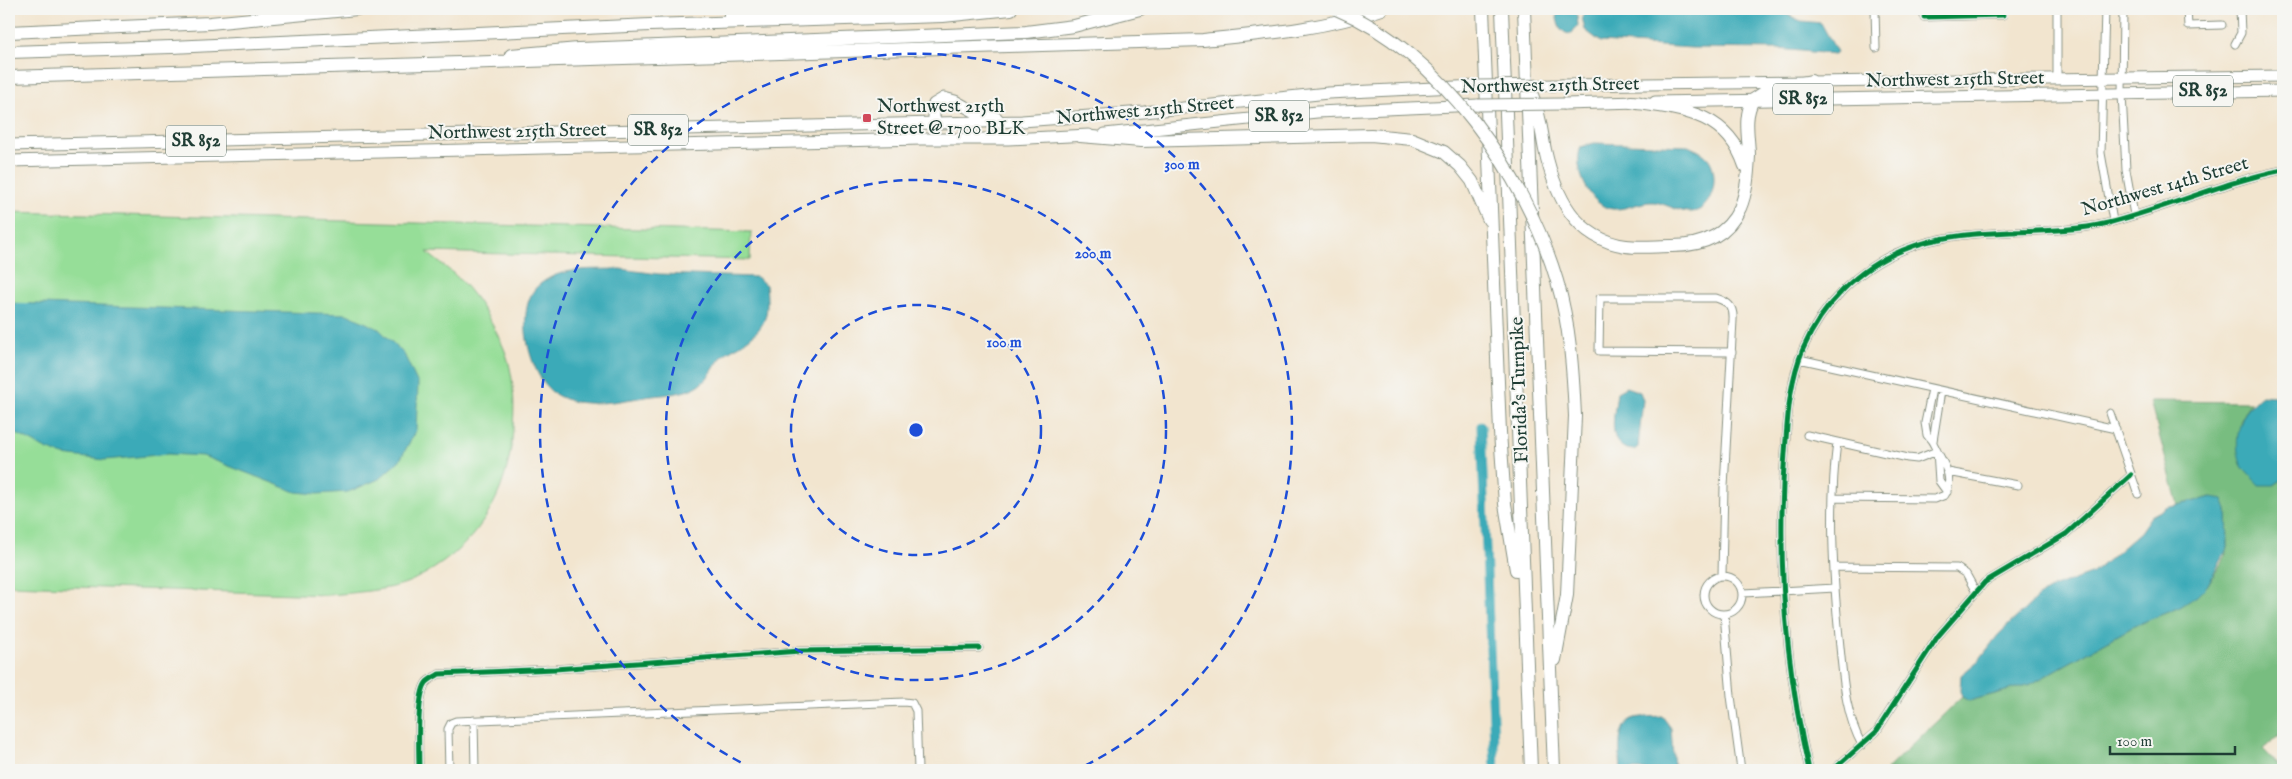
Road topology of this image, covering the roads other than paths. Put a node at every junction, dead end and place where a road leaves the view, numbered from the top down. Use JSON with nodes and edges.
{"nodes":[{"id":1,"x":357,"y":9,"type":"edge"},
{"id":2,"x":792,"y":9,"type":"edge"},
{"id":3,"x":1011,"y":9,"type":"edge"},
{"id":4,"x":1140,"y":9,"type":"edge"},
{"id":5,"x":1336,"y":9,"type":"edge"},
{"id":6,"x":1382,"y":9,"type":"edge"},
{"id":7,"x":1483,"y":9,"type":"edge"},
{"id":8,"x":1502,"y":9,"type":"edge"},
{"id":9,"x":1524,"y":9,"type":"edge"},
{"id":10,"x":1874,"y":9,"type":"edge"},
{"id":11,"x":2057,"y":9,"type":"edge"},
{"id":12,"x":2104,"y":9,"type":"edge"},
{"id":13,"x":2123,"y":9,"type":"edge"},
{"id":14,"x":2187,"y":9,"type":"edge"},
{"id":15,"x":2240,"y":9,"type":"edge"},
{"id":16,"x":1965,"y":12,"type":"edge"},
{"id":17,"x":2003,"y":15,"type":"dead end"},
{"id":18,"x":1924,"y":17,"type":"dead end"},
{"id":19,"x":650,"y":25,"type":"junction"},
{"id":20,"x":2222,"y":25,"type":"dead end"},
{"id":21,"x":9,"y":32,"type":"edge"},
{"id":22,"x":2235,"y":44,"type":"dead end"},
{"id":23,"x":1876,"y":48,"type":"dead end"},
{"id":24,"x":9,"y":52,"type":"edge"},
{"id":25,"x":409,"y":66,"type":"junction"},
{"id":26,"x":2283,"y":76,"type":"edge"},
{"id":27,"x":9,"y":77,"type":"edge"},
{"id":28,"x":2057,"y":78,"type":"junction"},
{"id":29,"x":2103,"y":78,"type":"junction"},
{"id":30,"x":2122,"y":78,"type":"junction"},
{"id":31,"x":1811,"y":81,"type":"junction"},
{"id":32,"x":1527,"y":83,"type":"junction"},
{"id":33,"x":2283,"y":91,"type":"edge"},
{"id":34,"x":2122,"y":94,"type":"junction"},
{"id":35,"x":2102,"y":95,"type":"junction"},
{"id":36,"x":1753,"y":100,"type":"junction"},
{"id":37,"x":1631,"y":102,"type":"junction"},
{"id":38,"x":1006,"y":121,"type":"junction"},
{"id":39,"x":934,"y":123,"type":"junction"},
{"id":40,"x":1080,"y":136,"type":"junction"},
{"id":41,"x":317,"y":138,"type":"junction"},
{"id":42,"x":9,"y":145,"type":"edge"},
{"id":43,"x":288,"y":154,"type":"junction"},
{"id":44,"x":9,"y":161,"type":"edge"},
{"id":45,"x":1746,"y":170,"type":"junction"},
{"id":46,"x":2283,"y":170,"type":"edge"},
{"id":47,"x":2134,"y":215,"type":"junction"},
{"id":48,"x":2113,"y":221,"type":"junction"},
{"id":49,"x":1492,"y":229,"type":"junction"},
{"id":50,"x":1732,"y":352,"type":"junction"},
{"id":51,"x":1799,"y":359,"type":"junction"},
{"id":52,"x":1932,"y":389,"type":"junction"},
{"id":53,"x":1941,"y":390,"type":"junction"},
{"id":54,"x":2110,"y":413,"type":"dead end"},
{"id":55,"x":2116,"y":429,"type":"junction"},
{"id":56,"x":1807,"y":435,"type":"dead end"},
{"id":57,"x":1934,"y":441,"type":"junction"},
{"id":58,"x":1837,"y":442,"type":"junction"},
{"id":59,"x":1937,"y":451,"type":"junction"},
{"id":60,"x":1948,"y":472,"type":"junction"},
{"id":61,"x":2132,"y":475,"type":"junction"},
{"id":62,"x":2018,"y":485,"type":"dead end"},
{"id":63,"x":1947,"y":492,"type":"junction"},
{"id":64,"x":2138,"y":494,"type":"dead end"},
{"id":65,"x":1833,"y":498,"type":"junction"},
{"id":66,"x":1834,"y":567,"type":"junction"},
{"id":67,"x":1722,"y":575,"type":"junction"},
{"id":68,"x":1835,"y":588,"type":"junction"},
{"id":69,"x":1785,"y":591,"type":"junction"},
{"id":70,"x":1976,"y":592,"type":"junction"},
{"id":71,"x":1743,"y":593,"type":"junction"},
{"id":72,"x":1724,"y":614,"type":"junction"},
{"id":73,"x":1525,"y":622,"type":"junction"},
{"id":74,"x":979,"y":648,"type":"dead end"},
{"id":75,"x":1551,"y":679,"type":"junction"},
{"id":76,"x":474,"y":720,"type":"junction"},
{"id":77,"x":1862,"y":745,"type":"junction"},
{"id":78,"x":419,"y":770,"type":"edge"},
{"id":79,"x":449,"y":770,"type":"edge"},
{"id":80,"x":475,"y":770,"type":"edge"},
{"id":81,"x":918,"y":770,"type":"edge"},
{"id":82,"x":1531,"y":770,"type":"edge"},
{"id":83,"x":1554,"y":770,"type":"edge"},
{"id":84,"x":1741,"y":770,"type":"edge"},
{"id":85,"x":1809,"y":770,"type":"edge"},
{"id":86,"x":1833,"y":770,"type":"edge"}],
"edges":[{"from":1,"to":21,"type":"highway"},
{"from":2,"to":19,"type":"highway"},
{"from":3,"to":19,"type":"highway"},
{"from":4,"to":25,"type":"highway"},
{"from":5,"to":75,"type":"highway","bridge":true},
{"from":6,"to":25,"type":"highway"},
{"from":7,"to":49,"type":"highway"},
{"from":8,"to":73,"type":"highway","name":"Florida's Turnpike"},
{"from":9,"to":32,"type":"highway","name":"Florida's Turnpike"},
{"from":10,"to":23,"type":"street"},
{"from":11,"to":28,"type":"street"},
{"from":12,"to":29,"type":"street"},
{"from":13,"to":30,"type":"street"},
{"from":14,"to":20,"type":"street"},
{"from":15,"to":22,"type":"street"},
{"from":16,"to":17,"type":"street"},
{"from":16,"to":18,"type":"street"},
{"from":19,"to":24,"type":"highway"},
{"from":25,"to":27,"type":"highway"},
{"from":26,"to":30,"type":"main road","name":"Northwest 215th Street","number":"SR 852"},
{"from":28,"to":29,"type":"main road","name":"Northwest 215th Street","number":"SR 852"},
{"from":28,"to":31,"type":"main road","name":"Northwest 215th Street","number":"SR 852"},
{"from":29,"to":30,"type":"main road","name":"Northwest 215th Street","number":"SR 852"},
{"from":29,"to":35,"type":"street"},
{"from":30,"to":34,"type":"street"},
{"from":31,"to":36,"type":"highway"},
{"from":31,"to":38,"type":"main road","name":"Northwest 215th Street","number":"SR 852","bridge":true},
{"from":32,"to":45,"type":"highway"},
{"from":32,"to":75,"type":"highway","name":"Florida's Turnpike"},
{"from":33,"to":34,"type":"main road","name":"Northwest 215th Street","number":"SR 852"},
{"from":34,"to":35,"type":"main road","name":"Northwest 215th Street","number":"SR 852"},
{"from":34,"to":47,"type":"street"},
{"from":35,"to":36,"type":"main road","name":"Northwest 215th Street","number":"SR 852"},
{"from":35,"to":48,"type":"street"},
{"from":36,"to":37,"type":"main road","name":"Northwest 215th Street","number":"SR 852"},
{"from":36,"to":45,"type":"highway"},
{"from":37,"to":40,"type":"main road","name":"Northwest 215th Street","number":"SR 852","bridge":true},
{"from":37,"to":45,"type":"highway"},
{"from":38,"to":39,"type":"main road","name":"Northwest 215th Street","number":"SR 852"},
{"from":38,"to":39,"type":"main road"},
{"from":39,"to":41,"type":"main road","name":"Northwest 215th Street","number":"SR 852"},
{"from":40,"to":43,"type":"main road","name":"Northwest 215th Street","number":"SR 852"},
{"from":40,"to":49,"type":"highway"},
{"from":41,"to":42,"type":"main road","name":"Northwest 215th Street","number":"SR 852"},
{"from":41,"to":43,"type":"main road"},
{"from":43,"to":44,"type":"main road","name":"Northwest 215th Street","number":"SR 852"},
{"from":46,"to":47,"type":"street","name":"Northwest 14th Street"},
{"from":47,"to":48,"type":"street","name":"Northwest 14th Street"},
{"from":48,"to":51,"type":"street","name":"Northwest 14th Street"},
{"from":49,"to":73,"type":"highway"},
{"from":50,"to":50,"type":"street"},
{"from":50,"to":67,"type":"street"},
{"from":51,"to":52,"type":"street"},
{"from":51,"to":69,"type":"street","name":"Northwest 14th Street"},
{"from":52,"to":53,"type":"street"},
{"from":52,"to":57,"type":"street"},
{"from":53,"to":55,"type":"street"},
{"from":53,"to":57,"type":"street"},
{"from":54,"to":55,"type":"street"},
{"from":55,"to":61,"type":"street"},
{"from":56,"to":58,"type":"street"},
{"from":57,"to":59,"type":"street"},
{"from":58,"to":59,"type":"street"},
{"from":58,"to":65,"type":"street"},
{"from":59,"to":60,"type":"street"},
{"from":59,"to":63,"type":"street"},
{"from":60,"to":62,"type":"street"},
{"from":60,"to":63,"type":"street"},
{"from":61,"to":64,"type":"street"},
{"from":61,"to":70,"type":"street"},
{"from":63,"to":65,"type":"street"},
{"from":65,"to":66,"type":"street"},
{"from":66,"to":68,"type":"street"},
{"from":66,"to":70,"type":"street"},
{"from":67,"to":71,"type":"street"},
{"from":67,"to":72,"type":"street"},
{"from":68,"to":69,"type":"street"},
{"from":68,"to":77,"type":"street"},
{"from":69,"to":71,"type":"street"},
{"from":69,"to":85,"type":"street","name":"Northwest 14th Street"},
{"from":70,"to":77,"type":"street"},
{"from":71,"to":72,"type":"street"},
{"from":72,"to":84,"type":"street"},
{"from":73,"to":82,"type":"highway","name":"Florida's Turnpike"},
{"from":74,"to":78,"type":"street"},
{"from":75,"to":83,"type":"highway","name":"Florida's Turnpike"},
{"from":76,"to":79,"type":"street"},
{"from":76,"to":80,"type":"street"},
{"from":76,"to":81,"type":"street"},
{"from":77,"to":86,"type":"street"}]}
